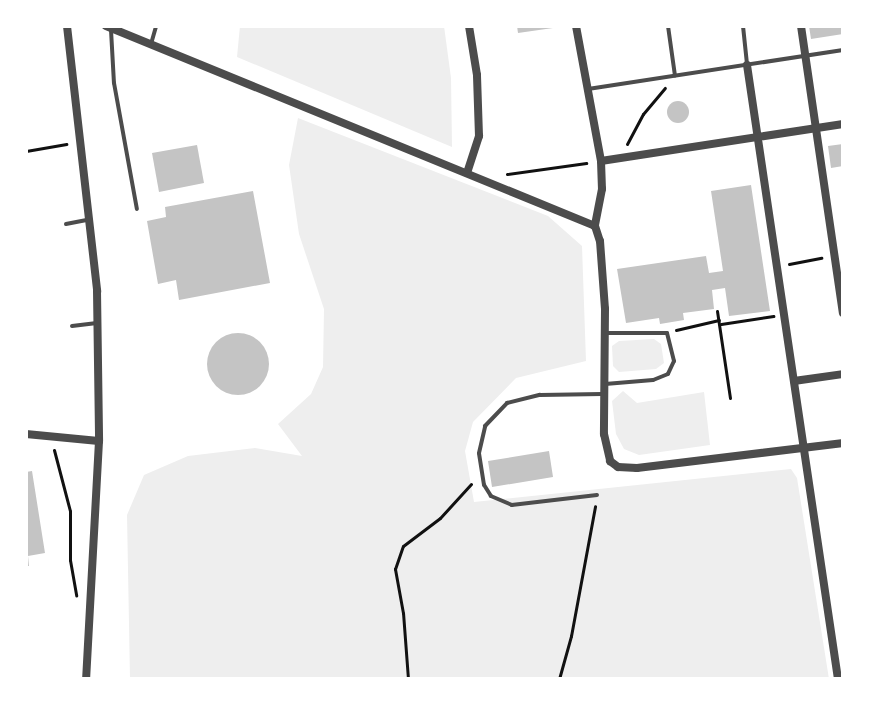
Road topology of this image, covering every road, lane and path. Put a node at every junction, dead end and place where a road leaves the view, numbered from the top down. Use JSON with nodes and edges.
{"nodes":[{"id":1,"x":67,"y":26,"type":"edge"},
{"id":2,"x":156,"y":26,"type":"edge"},
{"id":3,"x":469,"y":26,"type":"edge"},
{"id":4,"x":576,"y":26,"type":"edge"},
{"id":5,"x":668,"y":26,"type":"edge"},
{"id":6,"x":743,"y":26,"type":"edge"},
{"id":7,"x":801,"y":26,"type":"edge"},
{"id":8,"x":109,"y":27,"type":"edge"},
{"id":9,"x":151,"y":44,"type":"junction"},
{"id":10,"x":843,"y":50,"type":"edge"},
{"id":11,"x":805,"y":56,"type":"junction"},
{"id":12,"x":747,"y":65,"type":"junction"},
{"id":13,"x":675,"y":76,"type":"junction"},
{"id":14,"x":587,"y":89,"type":"junction"},
{"id":15,"x":843,"y":124,"type":"edge"},
{"id":16,"x":816,"y":128,"type":"junction"},
{"id":17,"x":758,"y":137,"type":"junction"},
{"id":18,"x":80,"y":141,"type":"junction"},
{"id":19,"x":26,"y":151,"type":"edge"},
{"id":20,"x":619,"y":158,"type":"junction"},
{"id":21,"x":601,"y":161,"type":"junction"},
{"id":22,"x":495,"y":172,"type":"dead end"},
{"id":23,"x":467,"y":173,"type":"junction"},
{"id":24,"x":137,"y":209,"type":"dead end"},
{"id":25,"x":89,"y":220,"type":"junction"},
{"id":26,"x":66,"y":224,"type":"dead end"},
{"id":27,"x":595,"y":226,"type":"junction"},
{"id":28,"x":835,"y":255,"type":"junction"},
{"id":29,"x":777,"y":266,"type":"junction"},
{"id":30,"x":717,"y":311,"type":"dead end"},
{"id":31,"x":843,"y":313,"type":"edge"},
{"id":32,"x":784,"y":314,"type":"junction"},
{"id":33,"x":719,"y":322,"type":"junction"},
{"id":34,"x":98,"y":323,"type":"junction"},
{"id":35,"x":690,"y":325,"type":"dead end"},
{"id":36,"x":72,"y":326,"type":"dead end"},
{"id":37,"x":604,"y":333,"type":"junction"},
{"id":38,"x":843,"y":374,"type":"edge"},
{"id":39,"x":794,"y":381,"type":"junction"},
{"id":40,"x":602,"y":390,"type":"junction"},
{"id":41,"x":730,"y":398,"type":"dead end"},
{"id":42,"x":26,"y":434,"type":"edge"},
{"id":43,"x":54,"y":437,"type":"junction"},
{"id":44,"x":99,"y":441,"type":"junction"},
{"id":45,"x":843,"y":443,"type":"edge"},
{"id":46,"x":804,"y":447,"type":"junction"},
{"id":47,"x":481,"y":471,"type":"junction"},
{"id":48,"x":597,"y":495,"type":"joint"},
{"id":49,"x":76,"y":600,"type":"dead end"},
{"id":50,"x":86,"y":679,"type":"edge"},
{"id":51,"x":408,"y":679,"type":"edge"},
{"id":52,"x":559,"y":679,"type":"edge"},
{"id":53,"x":838,"y":679,"type":"edge"}],
"edges":[{"from":1,"to":18,"type":"street"},
{"from":2,"to":9,"type":"lane"},
{"from":3,"to":23,"type":"street"},
{"from":4,"to":14,"type":"street"},
{"from":5,"to":13,"type":"lane"},
{"from":6,"to":12,"type":"lane"},
{"from":7,"to":11,"type":"street"},
{"from":8,"to":9,"type":"street"},
{"from":8,"to":24,"type":"lane"},
{"from":9,"to":23,"type":"street"},
{"from":10,"to":11,"type":"lane"},
{"from":11,"to":12,"type":"lane"},
{"from":11,"to":16,"type":"street"},
{"from":12,"to":13,"type":"lane"},
{"from":12,"to":17,"type":"street"},
{"from":13,"to":14,"type":"lane"},
{"from":13,"to":20,"type":"path"},
{"from":14,"to":21,"type":"street"},
{"from":15,"to":16,"type":"street"},
{"from":16,"to":17,"type":"street"},
{"from":16,"to":28,"type":"street"},
{"from":17,"to":20,"type":"street"},
{"from":17,"to":29,"type":"street"},
{"from":18,"to":19,"type":"path"},
{"from":18,"to":25,"type":"street"},
{"from":20,"to":21,"type":"street"},
{"from":21,"to":22,"type":"path"},
{"from":21,"to":27,"type":"street"},
{"from":23,"to":27,"type":"street"},
{"from":25,"to":26,"type":"lane"},
{"from":25,"to":34,"type":"street"},
{"from":27,"to":37,"type":"street"},
{"from":28,"to":29,"type":"path"},
{"from":28,"to":31,"type":"street"},
{"from":29,"to":32,"type":"street"},
{"from":30,"to":33,"type":"path"},
{"from":32,"to":33,"type":"path"},
{"from":32,"to":39,"type":"street"},
{"from":33,"to":35,"type":"path"},
{"from":33,"to":41,"type":"path"},
{"from":34,"to":36,"type":"lane"},
{"from":34,"to":44,"type":"street"},
{"from":37,"to":40,"type":"street"},
{"from":37,"to":40,"type":"lane"},
{"from":38,"to":39,"type":"street"},
{"from":39,"to":46,"type":"street"},
{"from":40,"to":46,"type":"street"},
{"from":40,"to":47,"type":"lane"},
{"from":42,"to":43,"type":"street"},
{"from":43,"to":44,"type":"street"},
{"from":43,"to":49,"type":"path"},
{"from":44,"to":50,"type":"street"},
{"from":45,"to":46,"type":"street"},
{"from":46,"to":53,"type":"street"},
{"from":47,"to":48,"type":"lane"},
{"from":47,"to":51,"type":"path"},
{"from":48,"to":52,"type":"path"}]}
